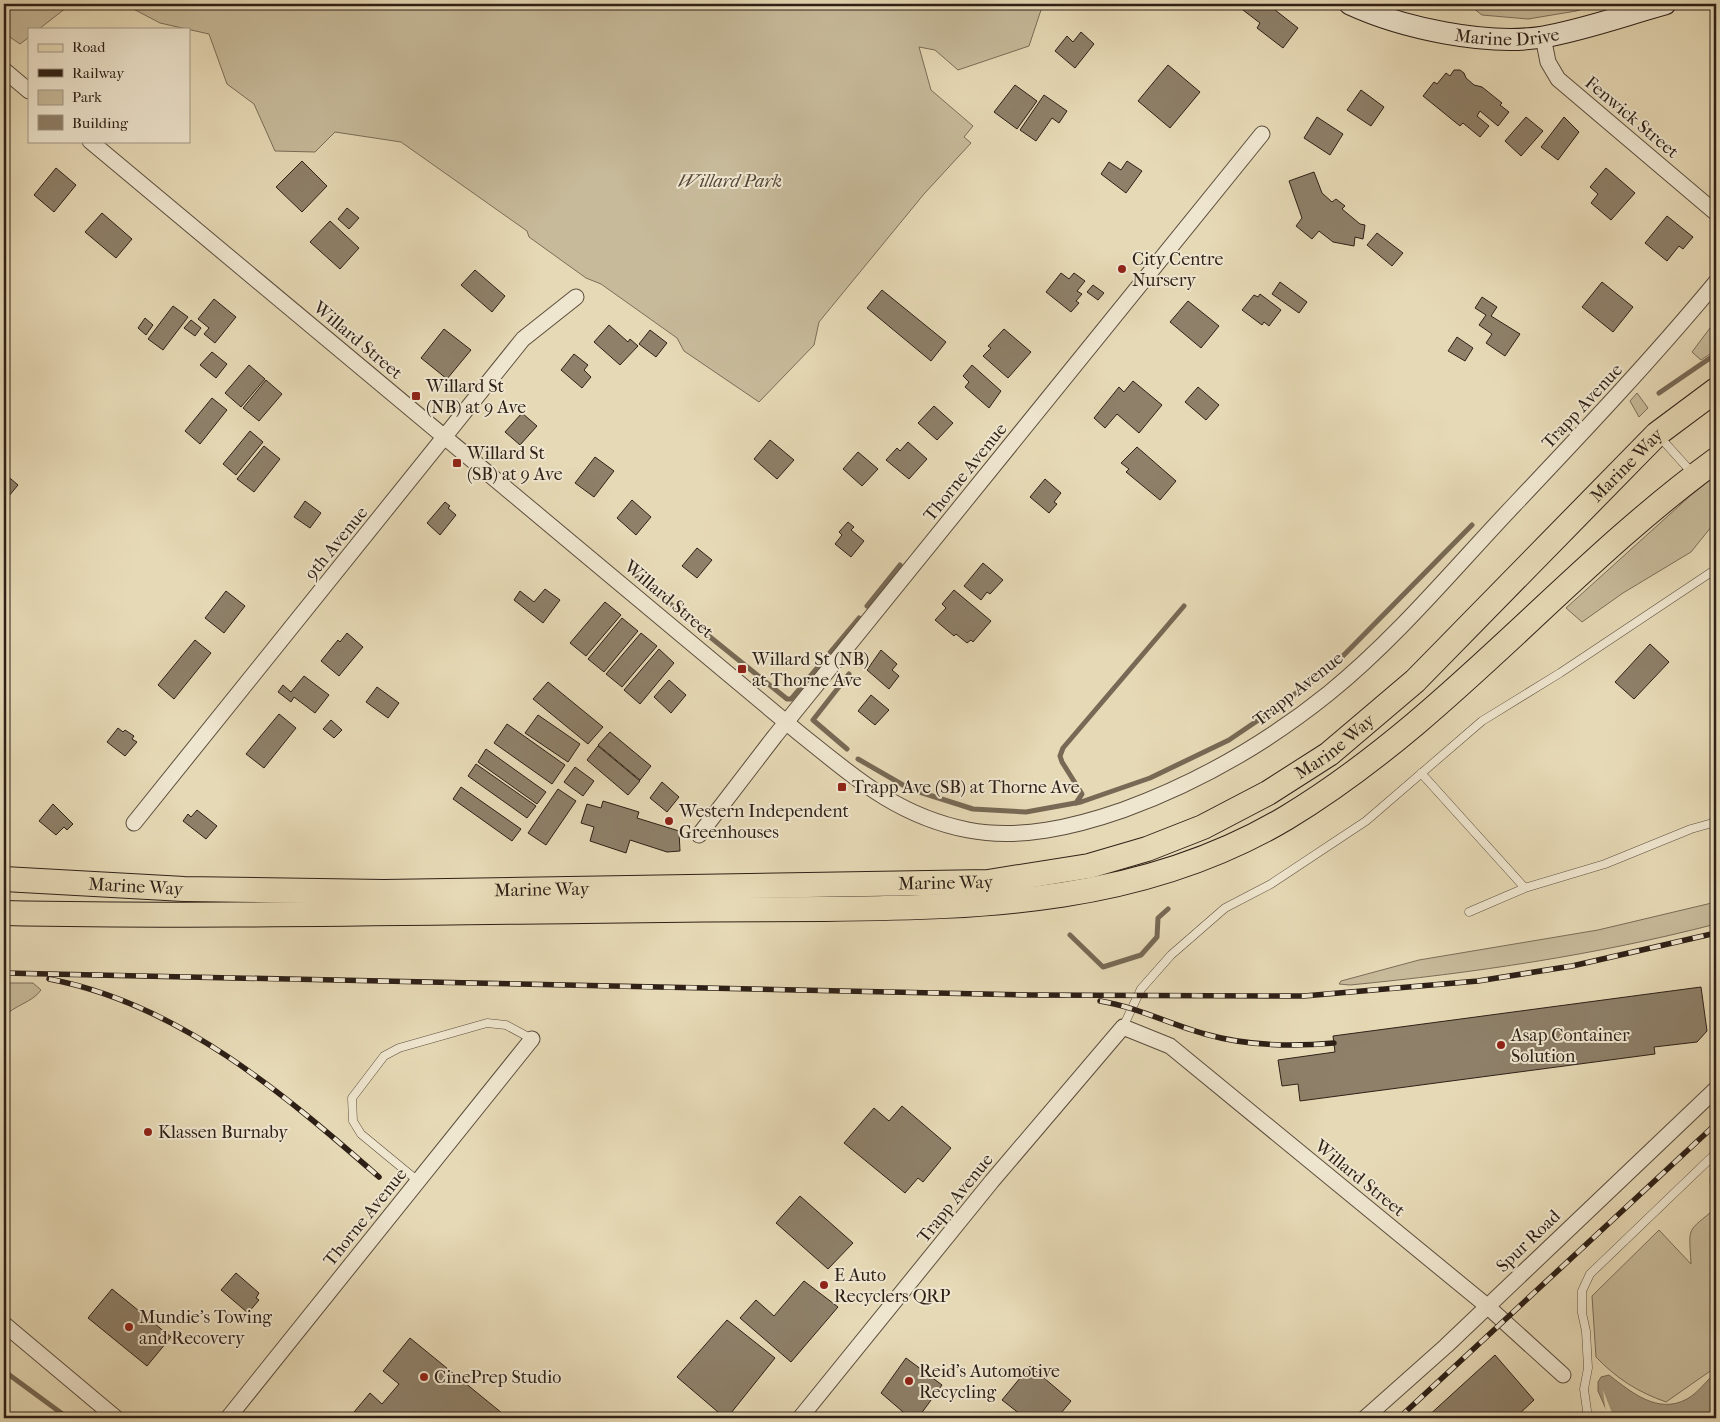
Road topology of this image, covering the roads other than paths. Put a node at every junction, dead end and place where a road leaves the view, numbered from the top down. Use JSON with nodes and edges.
{"nodes":[{"id":1,"x":1350,"y":4,"type":"edge"},
{"id":2,"x":1665,"y":4,"type":"edge"},
{"id":3,"x":1543,"y":37,"type":"junction"},
{"id":4,"x":4,"y":70,"type":"edge"},
{"id":5,"x":28,"y":90,"type":"edge"},
{"id":6,"x":1262,"y":134,"type":"dead end"},
{"id":7,"x":91,"y":142,"type":"edge"},
{"id":8,"x":1716,"y":213,"type":"edge"},
{"id":9,"x":1716,"y":282,"type":"edge"},
{"id":10,"x":576,"y":296,"type":"dead end"},
{"id":11,"x":1716,"y":390,"type":"edge"},
{"id":12,"x":1657,"y":434,"type":"junction"},
{"id":13,"x":444,"y":436,"type":"junction"},
{"id":14,"x":1716,"y":460,"type":"edge"},
{"id":15,"x":1694,"y":476,"type":"junction"},
{"id":16,"x":1716,"y":569,"type":"edge"},
{"id":17,"x":787,"y":722,"type":"junction"},
{"id":18,"x":1422,"y":773,"type":"junction"},
{"id":19,"x":1716,"y":822,"type":"edge"},
{"id":20,"x":134,"y":823,"type":"dead end"},
{"id":21,"x":699,"y":835,"type":"dead end"},
{"id":22,"x":4,"y":880,"type":"edge"},
{"id":23,"x":1525,"y":888,"type":"junction"},
{"id":24,"x":1469,"y":912,"type":"dead end"},
{"id":25,"x":4,"y":913,"type":"edge"},
{"id":26,"x":1123,"y":1028,"type":"junction"},
{"id":27,"x":532,"y":1039,"type":"joint"},
{"id":28,"x":1716,"y":1089,"type":"edge"},
{"id":29,"x":1716,"y":1153,"type":"edge"},
{"id":30,"x":418,"y":1181,"type":"junction"},
{"id":31,"x":1487,"y":1306,"type":"junction"},
{"id":32,"x":4,"y":1324,"type":"edge"},
{"id":33,"x":1563,"y":1375,"type":"dead end"},
{"id":34,"x":116,"y":1418,"type":"edge"},
{"id":35,"x":228,"y":1418,"type":"edge"},
{"id":36,"x":800,"y":1418,"type":"edge"},
{"id":37,"x":1366,"y":1418,"type":"edge"},
{"id":38,"x":1588,"y":1418,"type":"edge"}],
"edges":[{"from":1,"to":3,"type":"street","name":"Marine Drive"},
{"from":2,"to":3,"type":"street","name":"Marine Drive"},
{"from":3,"to":8,"type":"street","name":"Fenwick Street"},
{"from":4,"to":5,"type":"street"},
{"from":6,"to":17,"type":"street","name":"Thorne Avenue"},
{"from":7,"to":13,"type":"street","name":"Willard Street"},
{"from":9,"to":17,"type":"street","name":"Trapp Avenue"},
{"from":10,"to":13,"type":"street","name":"9th Avenue"},
{"from":11,"to":12,"type":"main road","name":"Marine Way"},
{"from":12,"to":15,"type":"lane"},
{"from":12,"to":22,"type":"main road","name":"Marine Way"},
{"from":13,"to":17,"type":"street","name":"Willard Street"},
{"from":13,"to":20,"type":"street","name":"9th Avenue"},
{"from":14,"to":15,"type":"main road","name":"Marine Way"},
{"from":15,"to":25,"type":"main road","name":"Marine Way"},
{"from":16,"to":18,"type":"lane"},
{"from":17,"to":21,"type":"street","name":"Thorne Avenue"},
{"from":18,"to":23,"type":"lane"},
{"from":18,"to":26,"type":"lane"},
{"from":19,"to":23,"type":"lane"},
{"from":23,"to":24,"type":"lane"},
{"from":26,"to":31,"type":"street","name":"Willard Street"},
{"from":26,"to":36,"type":"street","name":"Trapp Avenue"},
{"from":27,"to":30,"type":"street","name":"Thorne Avenue"},
{"from":27,"to":30,"type":"lane"},
{"from":28,"to":31,"type":"street","name":"Spur Road"},
{"from":29,"to":38,"type":"lane"},
{"from":30,"to":35,"type":"street","name":"Thorne Avenue"},
{"from":31,"to":33,"type":"street","name":"Willard Street"},
{"from":31,"to":37,"type":"street","name":"Spur Road"},
{"from":32,"to":34,"type":"street"}]}
